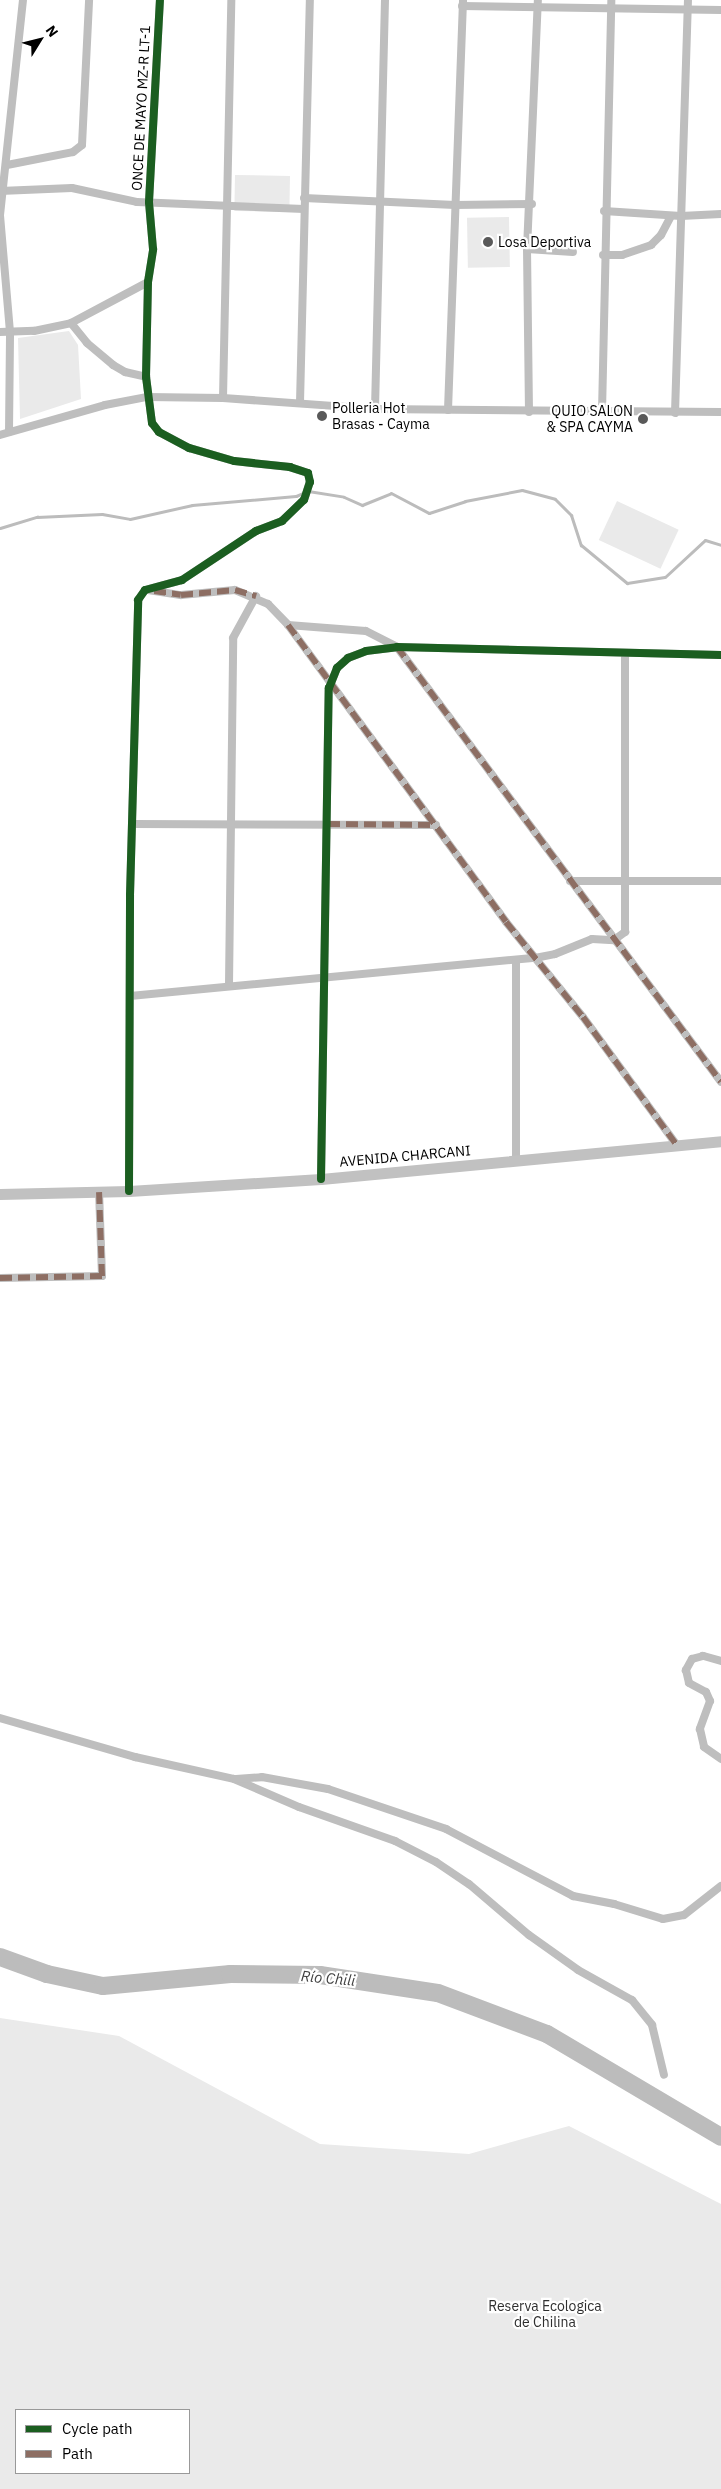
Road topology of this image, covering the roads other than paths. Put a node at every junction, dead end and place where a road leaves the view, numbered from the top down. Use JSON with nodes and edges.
{"nodes":[{"id":1,"x":22,"y":0,"type":"edge"},
{"id":2,"x":89,"y":0,"type":"edge"},
{"id":3,"x":160,"y":0,"type":"edge"},
{"id":4,"x":231,"y":0,"type":"edge"},
{"id":5,"x":310,"y":0,"type":"edge"},
{"id":6,"x":385,"y":0,"type":"edge"},
{"id":7,"x":688,"y":0,"type":"edge"},
{"id":8,"x":462,"y":3,"type":"edge"},
{"id":9,"x":610,"y":3,"type":"edge"},
{"id":10,"x":538,"y":4,"type":"edge"},
{"id":11,"x":688,"y":9,"type":"junction"},
{"id":12,"x":721,"y":10,"type":"edge"},
{"id":13,"x":8,"y":165,"type":"junction"},
{"id":14,"x":3,"y":191,"type":"edge"},
{"id":15,"x":304,"y":198,"type":"junction"},
{"id":16,"x":149,"y":202,"type":"junction"},
{"id":17,"x":380,"y":203,"type":"junction"},
{"id":18,"x":532,"y":204,"type":"junction"},
{"id":19,"x":227,"y":205,"type":"junction"},
{"id":20,"x":455,"y":205,"type":"junction"},
{"id":21,"x":304,"y":209,"type":"junction"},
{"id":22,"x":604,"y":211,"type":"junction"},
{"id":23,"x":721,"y":214,"type":"edge"},
{"id":24,"x":671,"y":216,"type":"junction"},
{"id":25,"x":681,"y":216,"type":"junction"},
{"id":26,"x":527,"y":249,"type":"junction"},
{"id":27,"x":573,"y":252,"type":"dead end"},
{"id":28,"x":603,"y":255,"type":"junction"},
{"id":29,"x":148,"y":282,"type":"junction"},
{"id":30,"x":71,"y":323,"type":"junction"},
{"id":31,"x":0,"y":332,"type":"edge"},
{"id":32,"x":10,"y":332,"type":"junction"},
{"id":33,"x":146,"y":377,"type":"junction"},
{"id":34,"x":148,"y":397,"type":"junction"},
{"id":35,"x":223,"y":398,"type":"junction"},
{"id":36,"x":300,"y":403,"type":"junction"},
{"id":37,"x":374,"y":409,"type":"junction"},
{"id":38,"x":448,"y":410,"type":"junction"},
{"id":39,"x":529,"y":412,"type":"junction"},
{"id":40,"x":602,"y":412,"type":"junction"},
{"id":41,"x":721,"y":412,"type":"edge"},
{"id":42,"x":675,"y":413,"type":"junction"},
{"id":43,"x":9,"y":432,"type":"junction"},
{"id":44,"x":0,"y":435,"type":"edge"},
{"id":45,"x":145,"y":590,"type":"junction"},
{"id":46,"x":256,"y":596,"type":"junction"},
{"id":47,"x":288,"y":625,"type":"junction"},
{"id":48,"x":397,"y":647,"type":"junction"},
{"id":49,"x":624,"y":653,"type":"junction"},
{"id":50,"x":721,"y":655,"type":"edge"},
{"id":51,"x":332,"y":680,"type":"junction"},
{"id":52,"x":134,"y":824,"type":"junction"},
{"id":53,"x":231,"y":824,"type":"junction"},
{"id":54,"x":328,"y":824,"type":"junction"},
{"id":55,"x":436,"y":825,"type":"junction"},
{"id":56,"x":623,"y":880,"type":"junction"},
{"id":57,"x":570,"y":881,"type":"junction"},
{"id":58,"x":721,"y":881,"type":"edge"},
{"id":59,"x":614,"y":940,"type":"junction"},
{"id":60,"x":535,"y":958,"type":"junction"},
{"id":61,"x":516,"y":960,"type":"junction"},
{"id":62,"x":324,"y":975,"type":"junction"},
{"id":63,"x":229,"y":985,"type":"junction"},
{"id":64,"x":130,"y":996,"type":"junction"},
{"id":65,"x":721,"y":1082,"type":"edge"},
{"id":66,"x":721,"y":1141,"type":"edge"},
{"id":67,"x":676,"y":1144,"type":"junction"},
{"id":68,"x":516,"y":1161,"type":"junction"},
{"id":69,"x":321,"y":1179,"type":"junction"},
{"id":70,"x":129,"y":1191,"type":"junction"},
{"id":71,"x":99,"y":1192,"type":"junction"},
{"id":72,"x":0,"y":1194,"type":"edge"},
{"id":73,"x":0,"y":1278,"type":"edge"},
{"id":74,"x":721,"y":1662,"type":"edge"},
{"id":75,"x":0,"y":1718,"type":"edge"},
{"id":76,"x":721,"y":1759,"type":"edge"},
{"id":77,"x":234,"y":1779,"type":"junction"},
{"id":78,"x":721,"y":1886,"type":"edge"},
{"id":79,"x":664,"y":2074,"type":"dead end"}],
"edges":[{"from":1,"to":13,"type":"street"},
{"from":2,"to":13,"type":"street"},
{"from":3,"to":16,"type":"street","name":"ONCE DE MAYO MZ-R LT-1"},
{"from":4,"to":19,"type":"street"},
{"from":5,"to":15,"type":"street"},
{"from":6,"to":17,"type":"street"},
{"from":7,"to":11,"type":"street"},
{"from":8,"to":10,"type":"street"},
{"from":8,"to":20,"type":"street"},
{"from":9,"to":10,"type":"street"},
{"from":9,"to":11,"type":"street"},
{"from":9,"to":22,"type":"street"},
{"from":10,"to":18,"type":"street"},
{"from":11,"to":12,"type":"street"},
{"from":11,"to":25,"type":"street"},
{"from":13,"to":14,"type":"street"},
{"from":14,"to":16,"type":"street"},
{"from":14,"to":32,"type":"street"},
{"from":15,"to":17,"type":"street"},
{"from":15,"to":21,"type":"street"},
{"from":16,"to":19,"type":"street"},
{"from":16,"to":29,"type":"street","name":"ONCE DE MAYO MZ-R LT-1"},
{"from":17,"to":20,"type":"street"},
{"from":17,"to":37,"type":"street"},
{"from":18,"to":20,"type":"street"},
{"from":18,"to":26,"type":"street"},
{"from":19,"to":21,"type":"street"},
{"from":19,"to":35,"type":"street"},
{"from":20,"to":38,"type":"street"},
{"from":21,"to":36,"type":"street"},
{"from":22,"to":24,"type":"street"},
{"from":22,"to":28,"type":"street"},
{"from":23,"to":25,"type":"street"},
{"from":24,"to":25,"type":"street"},
{"from":24,"to":28,"type":"street"},
{"from":25,"to":42,"type":"street"},
{"from":26,"to":27,"type":"street"},
{"from":26,"to":39,"type":"street"},
{"from":28,"to":40,"type":"street"},
{"from":29,"to":30,"type":"street"},
{"from":29,"to":33,"type":"street","name":"ONCE DE MAYO MZ-R LT-1"},
{"from":30,"to":32,"type":"street"},
{"from":30,"to":33,"type":"street"},
{"from":31,"to":32,"type":"street"},
{"from":32,"to":43,"type":"street"},
{"from":33,"to":34,"type":"street","name":"ONCE DE MAYO MZ-R LT-1"},
{"from":34,"to":35,"type":"street"},
{"from":34,"to":43,"type":"street"},
{"from":34,"to":45,"type":"street","name":"ONCE DE MAYO MZ-R LT-1"},
{"from":35,"to":36,"type":"street"},
{"from":36,"to":37,"type":"street"},
{"from":37,"to":38,"type":"street"},
{"from":38,"to":39,"type":"street"},
{"from":39,"to":40,"type":"street"},
{"from":40,"to":42,"type":"street"},
{"from":41,"to":42,"type":"street"},
{"from":43,"to":44,"type":"street"},
{"from":45,"to":46,"type":"street"},
{"from":45,"to":52,"type":"street"},
{"from":46,"to":47,"type":"street"},
{"from":46,"to":53,"type":"street"},
{"from":47,"to":48,"type":"street"},
{"from":47,"to":51,"type":"street"},
{"from":48,"to":49,"type":"street"},
{"from":48,"to":51,"type":"street"},
{"from":48,"to":57,"type":"street"},
{"from":49,"to":50,"type":"street"},
{"from":49,"to":56,"type":"street"},
{"from":51,"to":54,"type":"street"},
{"from":51,"to":55,"type":"street"},
{"from":52,"to":53,"type":"street"},
{"from":52,"to":64,"type":"street"},
{"from":53,"to":54,"type":"street"},
{"from":53,"to":63,"type":"street"},
{"from":54,"to":55,"type":"street"},
{"from":54,"to":62,"type":"street"},
{"from":55,"to":60,"type":"street"},
{"from":56,"to":57,"type":"street"},
{"from":56,"to":58,"type":"street"},
{"from":56,"to":59,"type":"street"},
{"from":57,"to":59,"type":"street"},
{"from":59,"to":60,"type":"street"},
{"from":59,"to":65,"type":"street"},
{"from":60,"to":61,"type":"street"},
{"from":60,"to":67,"type":"street"},
{"from":61,"to":62,"type":"street"},
{"from":61,"to":68,"type":"street"},
{"from":62,"to":63,"type":"street"},
{"from":62,"to":69,"type":"street"},
{"from":63,"to":64,"type":"street"},
{"from":64,"to":70,"type":"street"},
{"from":66,"to":67,"type":"main road","name":"AVENIDA CHARCANI"},
{"from":67,"to":68,"type":"main road","name":"AVENIDA CHARCANI"},
{"from":68,"to":69,"type":"main road","name":"AVENIDA CHARCANI"},
{"from":69,"to":70,"type":"main road","name":"AVENIDA CHARCANI"},
{"from":70,"to":71,"type":"main road","name":"AVENIDA CHARCANI"},
{"from":71,"to":72,"type":"main road","name":"AVENIDA CHARCANI"},
{"from":71,"to":73,"type":"street"},
{"from":74,"to":76,"type":"street"},
{"from":75,"to":77,"type":"street"},
{"from":77,"to":78,"type":"street"},
{"from":77,"to":79,"type":"street"}]}
